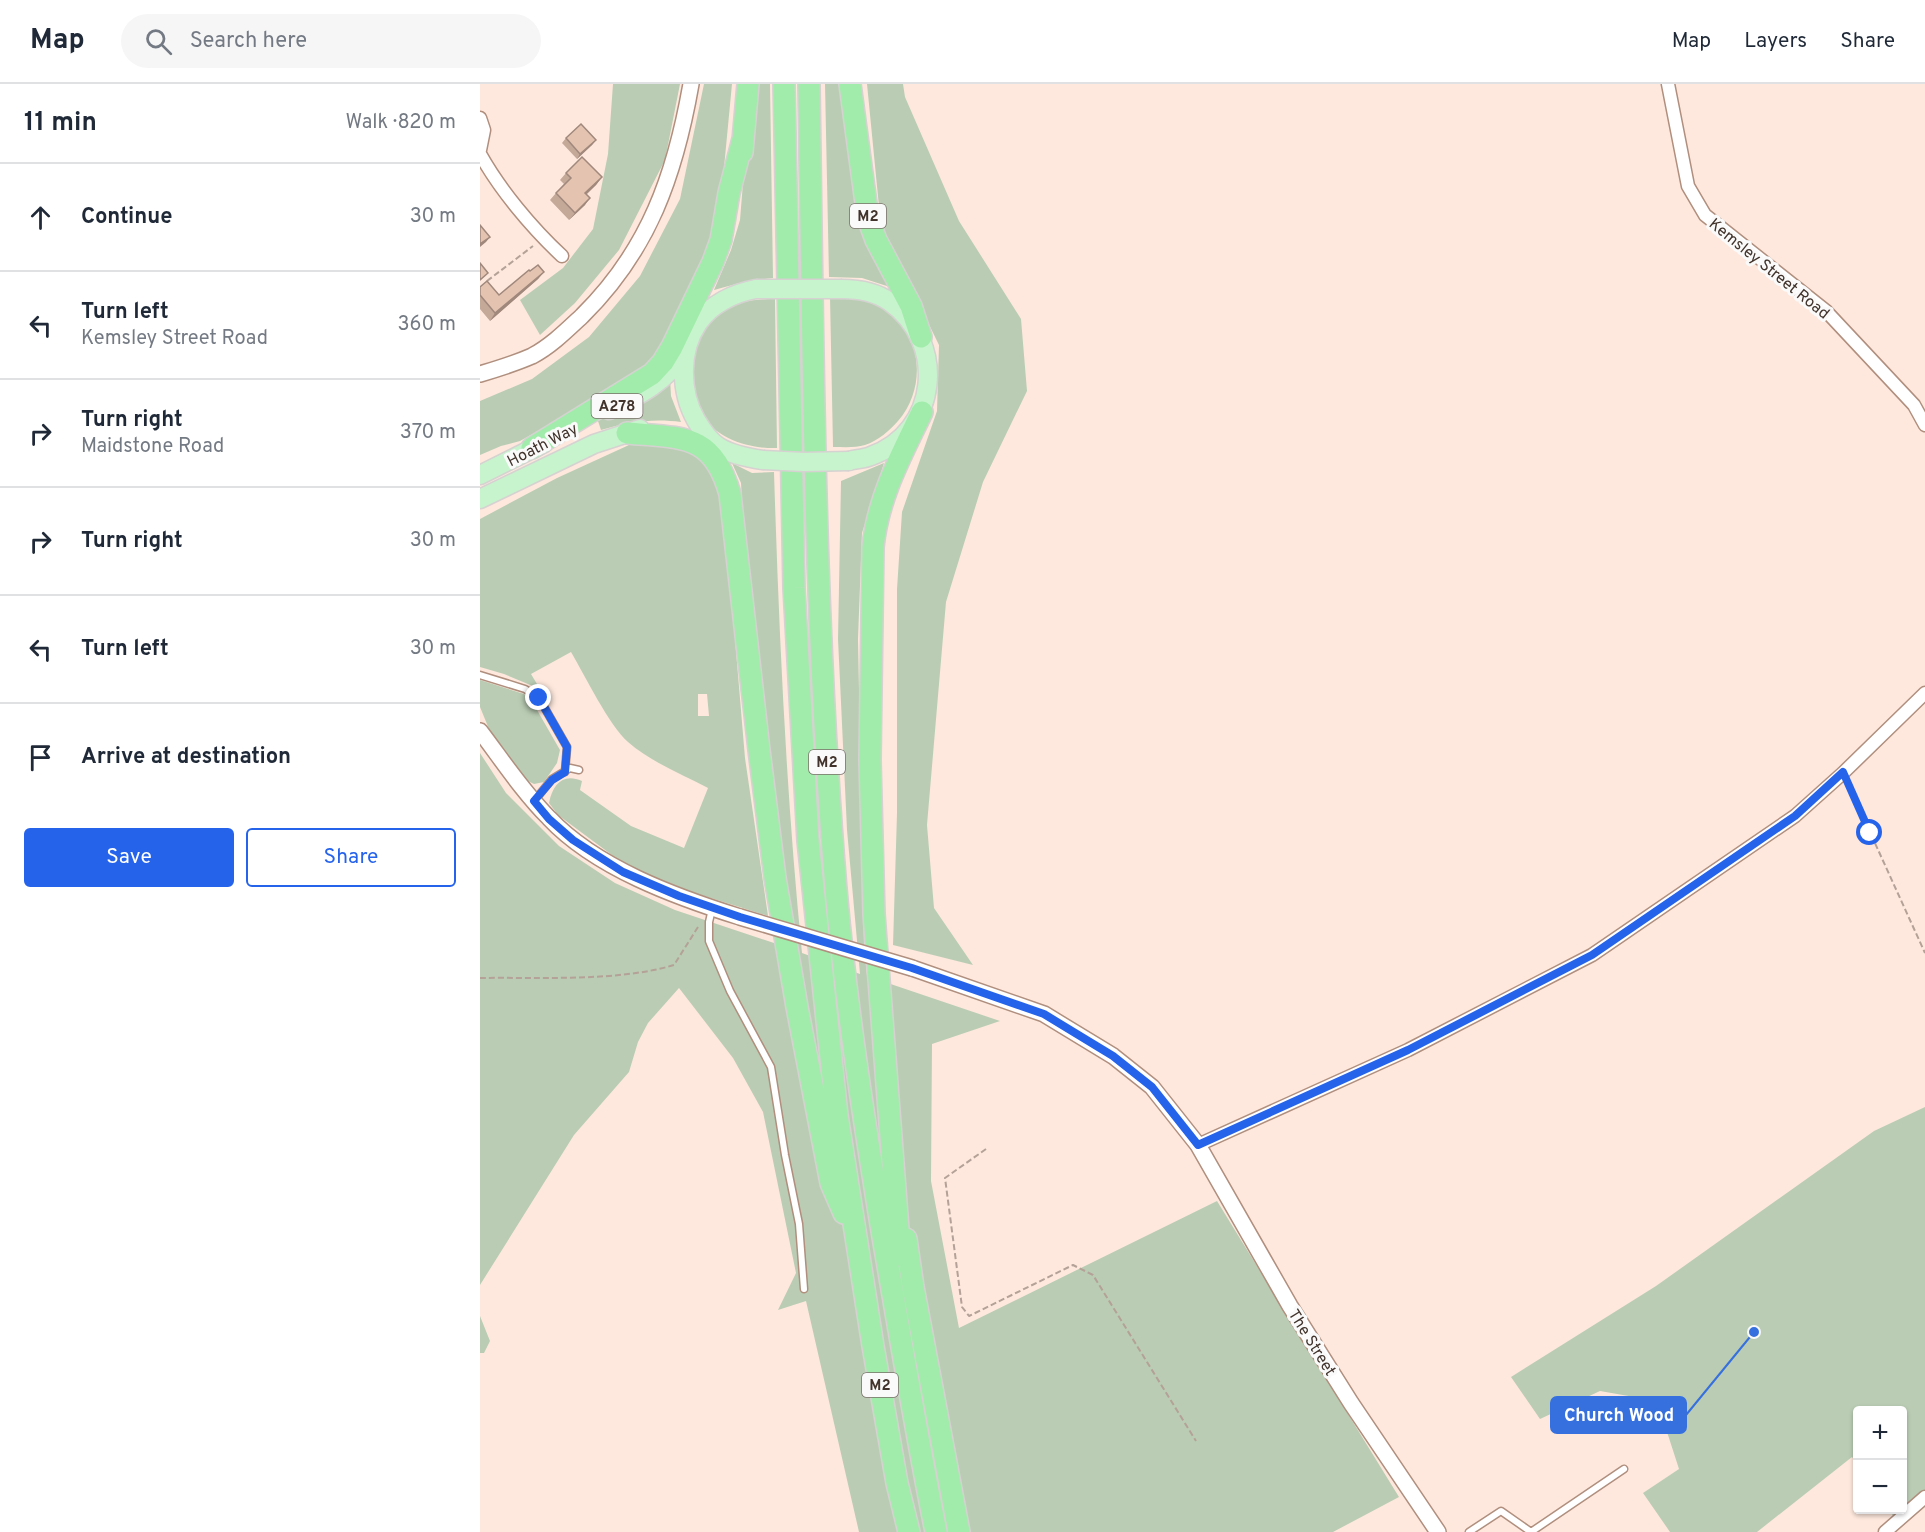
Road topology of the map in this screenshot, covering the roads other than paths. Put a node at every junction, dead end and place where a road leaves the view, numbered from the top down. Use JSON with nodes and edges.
{"nodes":[{"id":1,"x":692,"y":84,"type":"edge"},
{"id":2,"x":748,"y":84,"type":"edge"},
{"id":3,"x":784,"y":84,"type":"edge"},
{"id":4,"x":809,"y":84,"type":"edge"},
{"id":5,"x":850,"y":84,"type":"edge"},
{"id":6,"x":1668,"y":84,"type":"edge"},
{"id":7,"x":480,"y":118,"type":"edge"},
{"id":8,"x":743,"y":139,"type":"junction"},
{"id":9,"x":480,"y":152,"type":"edge"},
{"id":10,"x":562,"y":256,"type":"dead end"},
{"id":11,"x":699,"y":322,"type":"junction"},
{"id":12,"x":921,"y":337,"type":"junction"},
{"id":13,"x":688,"y":348,"type":"junction"},
{"id":14,"x":482,"y":372,"type":"edge"},
{"id":15,"x":922,"y":412,"type":"junction"},
{"id":16,"x":1925,"y":425,"type":"edge"},
{"id":17,"x":627,"y":434,"type":"junction"},
{"id":18,"x":713,"y":442,"type":"junction"},
{"id":19,"x":532,"y":448,"type":"junction"},
{"id":20,"x":480,"y":475,"type":"edge"},
{"id":21,"x":480,"y":499,"type":"edge"},
{"id":22,"x":734,"y":518,"type":"junction"},
{"id":23,"x":480,"y":675,"type":"edge"},
{"id":24,"x":1925,"y":693,"type":"edge"},
{"id":25,"x":480,"y":731,"type":"edge"},
{"id":26,"x":579,"y":770,"type":"dead end"},
{"id":27,"x":565,"y":772,"type":"junction"},
{"id":28,"x":534,"y":801,"type":"junction"},
{"id":29,"x":707,"y":914,"type":"junction"},
{"id":30,"x":1198,"y":1145,"type":"junction"},
{"id":31,"x":893,"y":1186,"type":"junction"},
{"id":32,"x":855,"y":1238,"type":"junction"},
{"id":33,"x":804,"y":1288,"type":"dead end"},
{"id":34,"x":916,"y":1434,"type":"junction"},
{"id":35,"x":1624,"y":1470,"type":"dead end"},
{"id":36,"x":1925,"y":1497,"type":"edge"},
{"id":37,"x":909,"y":1532,"type":"edge"},
{"id":38,"x":936,"y":1532,"type":"edge"},
{"id":39,"x":959,"y":1532,"type":"edge"},
{"id":40,"x":1438,"y":1532,"type":"edge"},
{"id":41,"x":1469,"y":1532,"type":"edge"},
{"id":42,"x":1885,"y":1532,"type":"edge"}],
"edges":[{"from":1,"to":14,"type":"street"},
{"from":2,"to":8,"type":"highway"},
{"from":3,"to":32,"type":"highway","number":"M2"},
{"from":4,"to":34,"type":"highway","number":"M2"},
{"from":5,"to":12,"type":"highway","number":"M2"},
{"from":6,"to":16,"type":"street","name":"Kemsley Street Road"},
{"from":7,"to":9,"type":"street"},
{"from":8,"to":11,"type":"highway"},
{"from":8,"to":19,"type":"highway"},
{"from":9,"to":10,"type":"street"},
{"from":11,"to":12,"type":"main road","bridge":true},
{"from":11,"to":13,"type":"main road"},
{"from":12,"to":15,"type":"main road"},
{"from":13,"to":18,"type":"main road"},
{"from":13,"to":19,"type":"main road","name":"Hoath Way","number":"A278"},
{"from":15,"to":18,"type":"main road","name":"Hoath Way","bridge":true},
{"from":15,"to":31,"type":"highway","number":"M2"},
{"from":17,"to":18,"type":"main road","name":"Hoath Way","number":"A278"},
{"from":17,"to":21,"type":"main road","name":"Hoath Way","number":"A278"},
{"from":17,"to":22,"type":"highway","number":"M2"},
{"from":18,"to":22,"type":"highway","number":"M2"},
{"from":19,"to":20,"type":"main road","name":"Hoath Way","number":"A278"},
{"from":22,"to":32,"type":"highway","number":"M2"},
{"from":23,"to":27,"type":"lane"},
{"from":24,"to":30,"type":"street"},
{"from":25,"to":28,"type":"street","name":"The Street"},
{"from":26,"to":27,"type":"lane"},
{"from":27,"to":28,"type":"lane"},
{"from":28,"to":29,"type":"street","name":"The Street"},
{"from":29,"to":30,"type":"street","name":"The Street","bridge":true},
{"from":29,"to":33,"type":"lane"},
{"from":30,"to":40,"type":"street","name":"The Street"},
{"from":31,"to":34,"type":"highway","number":"M2"},
{"from":31,"to":39,"type":"highway"},
{"from":32,"to":37,"type":"highway","number":"M2"},
{"from":34,"to":38,"type":"highway","number":"M2"},
{"from":35,"to":41,"type":"lane"},
{"from":36,"to":42,"type":"street"}]}
